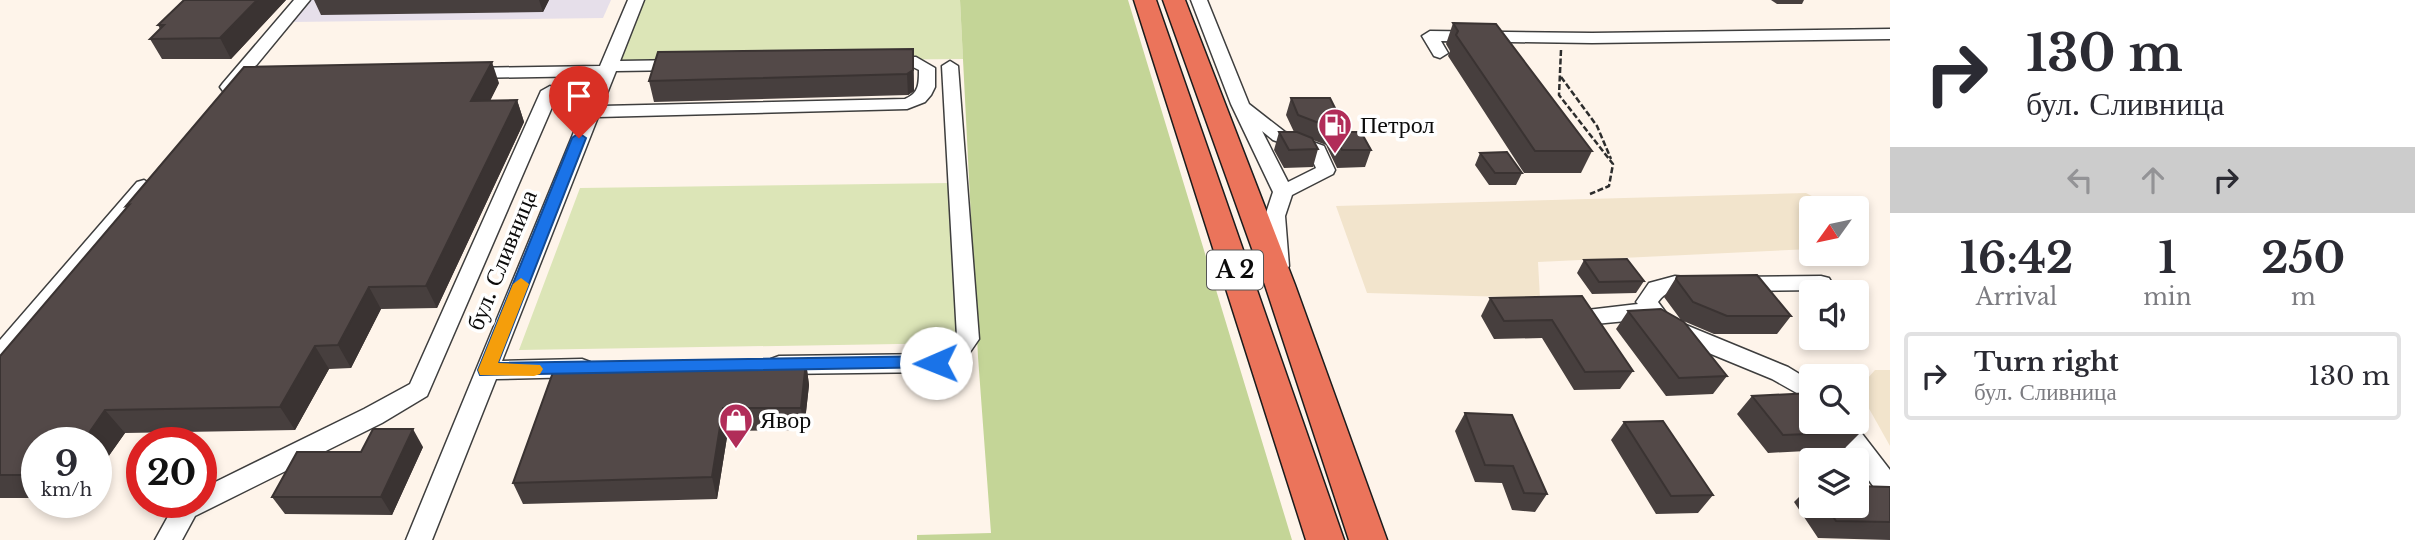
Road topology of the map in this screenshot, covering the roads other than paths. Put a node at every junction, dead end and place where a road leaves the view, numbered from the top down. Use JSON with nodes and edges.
{"nodes":[{"id":1,"x":302,"y":0,"type":"edge"},
{"id":2,"x":636,"y":0,"type":"edge"},
{"id":3,"x":1145,"y":0,"type":"edge"},
{"id":4,"x":1174,"y":0,"type":"edge"},
{"id":5,"x":1199,"y":0,"type":"edge"},
{"id":6,"x":1890,"y":34,"type":"edge"},
{"id":7,"x":1440,"y":53,"type":"dead end"},
{"id":8,"x":874,"y":62,"type":"edge"},
{"id":9,"x":706,"y":65,"type":"edge"},
{"id":10,"x":950,"y":66,"type":"dead end"},
{"id":11,"x":607,"y":68,"type":"junction"},
{"id":12,"x":456,"y":74,"type":"edge"},
{"id":13,"x":237,"y":77,"type":"junction"},
{"id":14,"x":264,"y":77,"type":"edge"},
{"id":15,"x":550,"y":91,"type":"dead end"},
{"id":16,"x":1240,"y":104,"type":"junction"},
{"id":17,"x":212,"y":106,"type":"edge"},
{"id":18,"x":590,"y":112,"type":"junction"},
{"id":19,"x":155,"y":173,"type":"edge"},
{"id":20,"x":1283,"y":192,"type":"junction"},
{"id":21,"x":1799,"y":283,"type":"edge"},
{"id":22,"x":1280,"y":285,"type":"junction"},
{"id":23,"x":1651,"y":311,"type":"junction"},
{"id":24,"x":1595,"y":316,"type":"edge"},
{"id":25,"x":0,"y":355,"type":"edge"},
{"id":26,"x":759,"y":366,"type":"edge"},
{"id":27,"x":609,"y":368,"type":"edge"},
{"id":28,"x":486,"y":370,"type":"junction"},
{"id":29,"x":1799,"y":385,"type":"edge"},
{"id":30,"x":1848,"y":434,"type":"edge"},
{"id":31,"x":1890,"y":489,"type":"edge"},
{"id":32,"x":217,"y":493,"type":"edge"},
{"id":33,"x":181,"y":518,"type":"edge"},
{"id":34,"x":168,"y":540,"type":"edge"},
{"id":35,"x":419,"y":540,"type":"edge"},
{"id":36,"x":1325,"y":540,"type":"edge"},
{"id":37,"x":1367,"y":540,"type":"edge"}],
"edges":[{"from":1,"to":13,"type":"street"},
{"from":2,"to":11,"type":"street","name":"бул. Сливница"},
{"from":3,"to":36,"type":"highway","number":"A 2"},
{"from":4,"to":22,"type":"highway","number":"A 2"},
{"from":5,"to":16,"type":"street"},
{"from":6,"to":7,"type":"street"},
{"from":8,"to":18,"type":"street"},
{"from":9,"to":11,"type":"street"},
{"from":10,"to":26,"type":"street"},
{"from":11,"to":12,"type":"street"},
{"from":11,"to":18,"type":"street","name":"бул. Сливница"},
{"from":13,"to":14,"type":"street"},
{"from":13,"to":17,"type":"street"},
{"from":15,"to":32,"type":"street"},
{"from":16,"to":20,"type":"street"},
{"from":16,"to":20,"type":"street"},
{"from":18,"to":28,"type":"street","name":"бул. Сливница"},
{"from":19,"to":25,"type":"street"},
{"from":20,"to":22,"type":"street"},
{"from":21,"to":23,"type":"street"},
{"from":22,"to":37,"type":"highway","number":"A 2"},
{"from":23,"to":24,"type":"street"},
{"from":23,"to":29,"type":"street"},
{"from":27,"to":28,"type":"street"},
{"from":28,"to":35,"type":"street","name":"бул. Сливница"},
{"from":30,"to":31,"type":"street"},
{"from":33,"to":34,"type":"street"}]}
